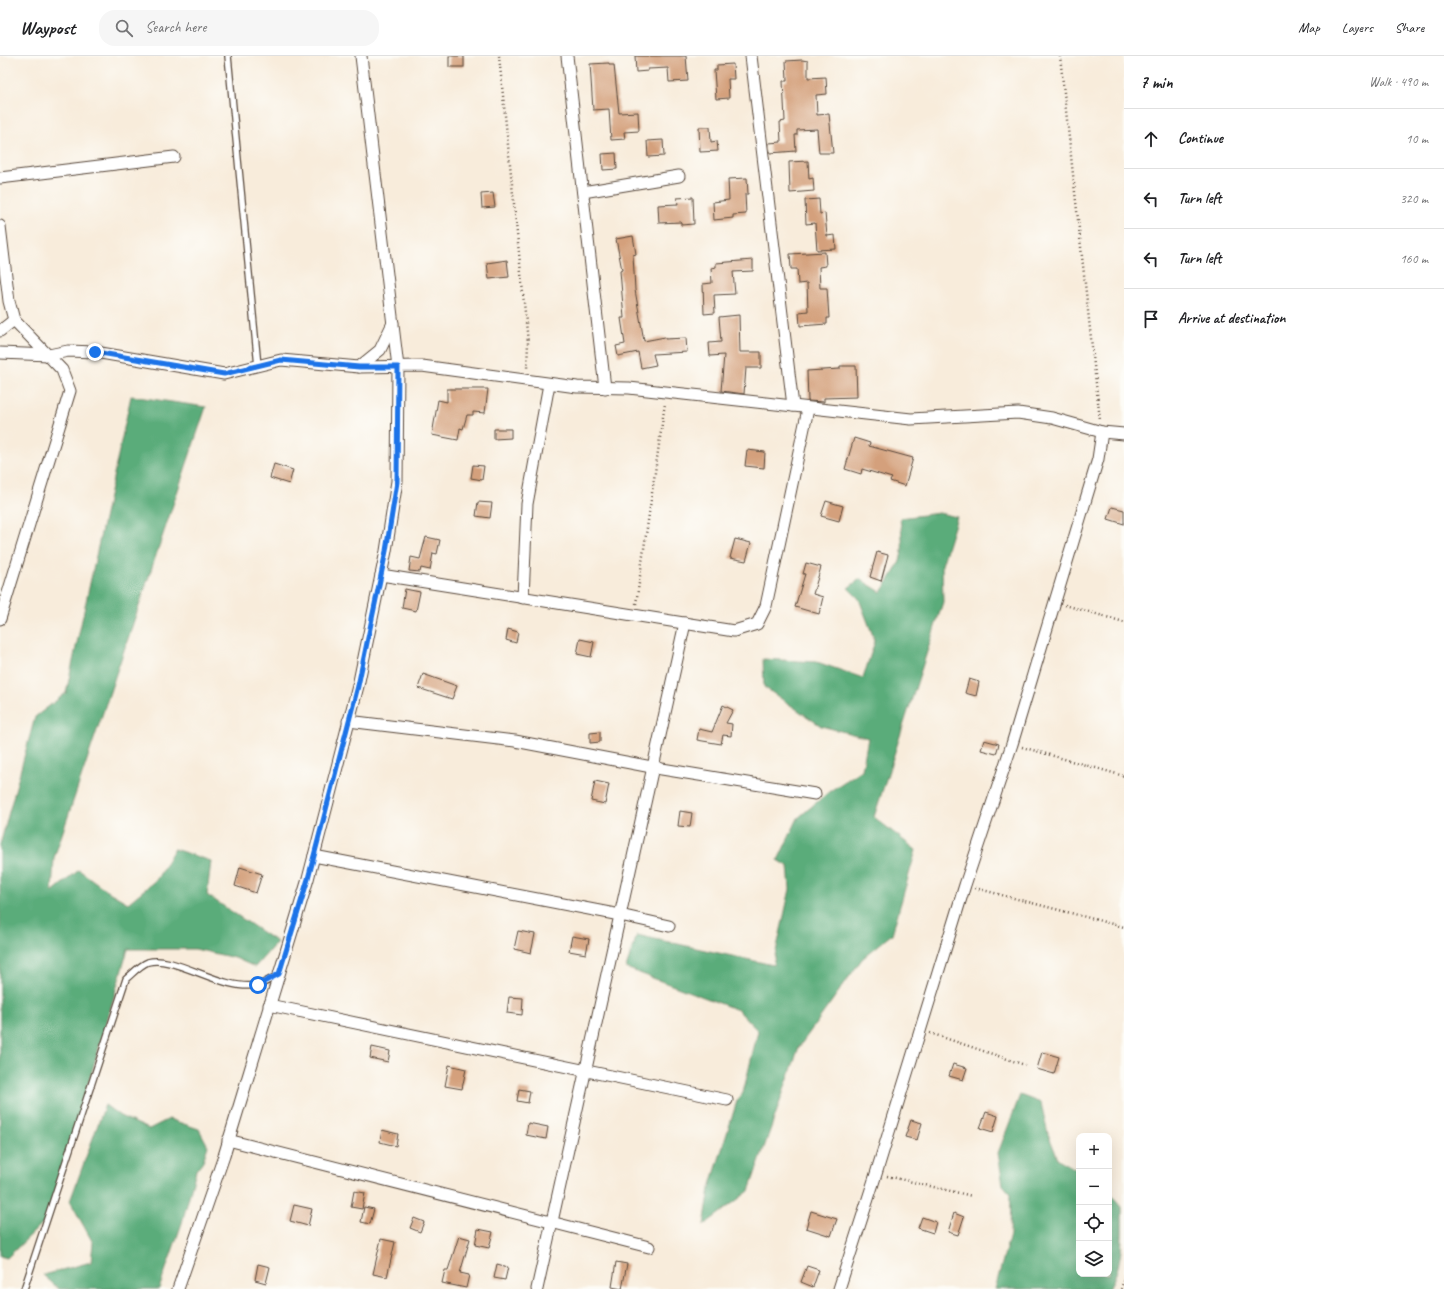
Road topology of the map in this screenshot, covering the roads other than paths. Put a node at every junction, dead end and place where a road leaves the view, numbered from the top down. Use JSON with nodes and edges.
{"nodes":[{"id":1,"x":228,"y":56,"type":"edge"},
{"id":2,"x":361,"y":56,"type":"edge"},
{"id":3,"x":567,"y":56,"type":"edge"},
{"id":4,"x":751,"y":56,"type":"edge"},
{"id":5,"x":174,"y":157,"type":"dead end"},
{"id":6,"x":679,"y":176,"type":"dead end"},
{"id":7,"x":0,"y":178,"type":"edge"},
{"id":8,"x":582,"y":192,"type":"junction"},
{"id":9,"x":0,"y":226,"type":"edge"},
{"id":10,"x":14,"y":320,"type":"junction"},
{"id":11,"x":393,"y":322,"type":"junction"},
{"id":12,"x":0,"y":331,"type":"edge"},
{"id":13,"x":0,"y":352,"type":"edge"},
{"id":14,"x":49,"y":355,"type":"junction"},
{"id":15,"x":258,"y":366,"type":"junction"},
{"id":16,"x":359,"y":367,"type":"junction"},
{"id":17,"x":398,"y":367,"type":"junction"},
{"id":18,"x":549,"y":384,"type":"junction"},
{"id":19,"x":605,"y":388,"type":"junction"},
{"id":20,"x":793,"y":406,"type":"junction"},
{"id":21,"x":808,"y":409,"type":"junction"},
{"id":22,"x":1102,"y":432,"type":"junction"},
{"id":23,"x":1124,"y":434,"type":"edge"},
{"id":24,"x":380,"y":575,"type":"junction"},
{"id":25,"x":523,"y":598,"type":"junction"},
{"id":26,"x":0,"y":619,"type":"edge"},
{"id":27,"x":685,"y":623,"type":"junction"},
{"id":28,"x":348,"y":721,"type":"junction"},
{"id":29,"x":653,"y":768,"type":"junction"},
{"id":30,"x":815,"y":794,"type":"dead end"},
{"id":31,"x":314,"y":856,"type":"junction"},
{"id":32,"x":620,"y":915,"type":"junction"},
{"id":33,"x":669,"y":926,"type":"dead end"},
{"id":34,"x":279,"y":974,"type":"junction"},
{"id":35,"x":270,"y":1005,"type":"junction"},
{"id":36,"x":586,"y":1070,"type":"junction"},
{"id":37,"x":726,"y":1100,"type":"dead end"},
{"id":38,"x":228,"y":1140,"type":"junction"},
{"id":39,"x":552,"y":1223,"type":"junction"},
{"id":40,"x":649,"y":1247,"type":"dead end"},
{"id":41,"x":24,"y":1289,"type":"edge"},
{"id":42,"x":178,"y":1289,"type":"edge"},
{"id":43,"x":537,"y":1289,"type":"edge"},
{"id":44,"x":838,"y":1289,"type":"edge"}],
"edges":[{"from":1,"to":15,"type":"lane"},
{"from":2,"to":11,"type":"street"},
{"from":3,"to":8,"type":"street"},
{"from":4,"to":20,"type":"street"},
{"from":5,"to":7,"type":"street"},
{"from":6,"to":8,"type":"street"},
{"from":8,"to":19,"type":"street"},
{"from":9,"to":10,"type":"street"},
{"from":10,"to":12,"type":"street"},
{"from":10,"to":14,"type":"street"},
{"from":11,"to":16,"type":"street"},
{"from":11,"to":17,"type":"street"},
{"from":13,"to":14,"type":"street"},
{"from":14,"to":15,"type":"street"},
{"from":14,"to":26,"type":"street"},
{"from":15,"to":16,"type":"street"},
{"from":16,"to":17,"type":"street"},
{"from":17,"to":18,"type":"street"},
{"from":17,"to":24,"type":"street"},
{"from":18,"to":19,"type":"street"},
{"from":18,"to":25,"type":"street"},
{"from":19,"to":20,"type":"street"},
{"from":20,"to":21,"type":"street"},
{"from":21,"to":22,"type":"street"},
{"from":21,"to":27,"type":"street"},
{"from":22,"to":23,"type":"street"},
{"from":22,"to":44,"type":"street"},
{"from":24,"to":25,"type":"street"},
{"from":24,"to":28,"type":"street"},
{"from":25,"to":27,"type":"street"},
{"from":27,"to":29,"type":"street"},
{"from":28,"to":29,"type":"street"},
{"from":28,"to":31,"type":"street"},
{"from":29,"to":30,"type":"street"},
{"from":29,"to":32,"type":"street"},
{"from":31,"to":32,"type":"street"},
{"from":31,"to":34,"type":"street"},
{"from":32,"to":33,"type":"street"},
{"from":32,"to":36,"type":"street"},
{"from":34,"to":35,"type":"street"},
{"from":34,"to":41,"type":"lane"},
{"from":35,"to":36,"type":"street"},
{"from":35,"to":38,"type":"street"},
{"from":36,"to":37,"type":"street"},
{"from":36,"to":39,"type":"street"},
{"from":38,"to":39,"type":"street"},
{"from":38,"to":42,"type":"street"},
{"from":39,"to":40,"type":"street"},
{"from":39,"to":43,"type":"street"}]}
